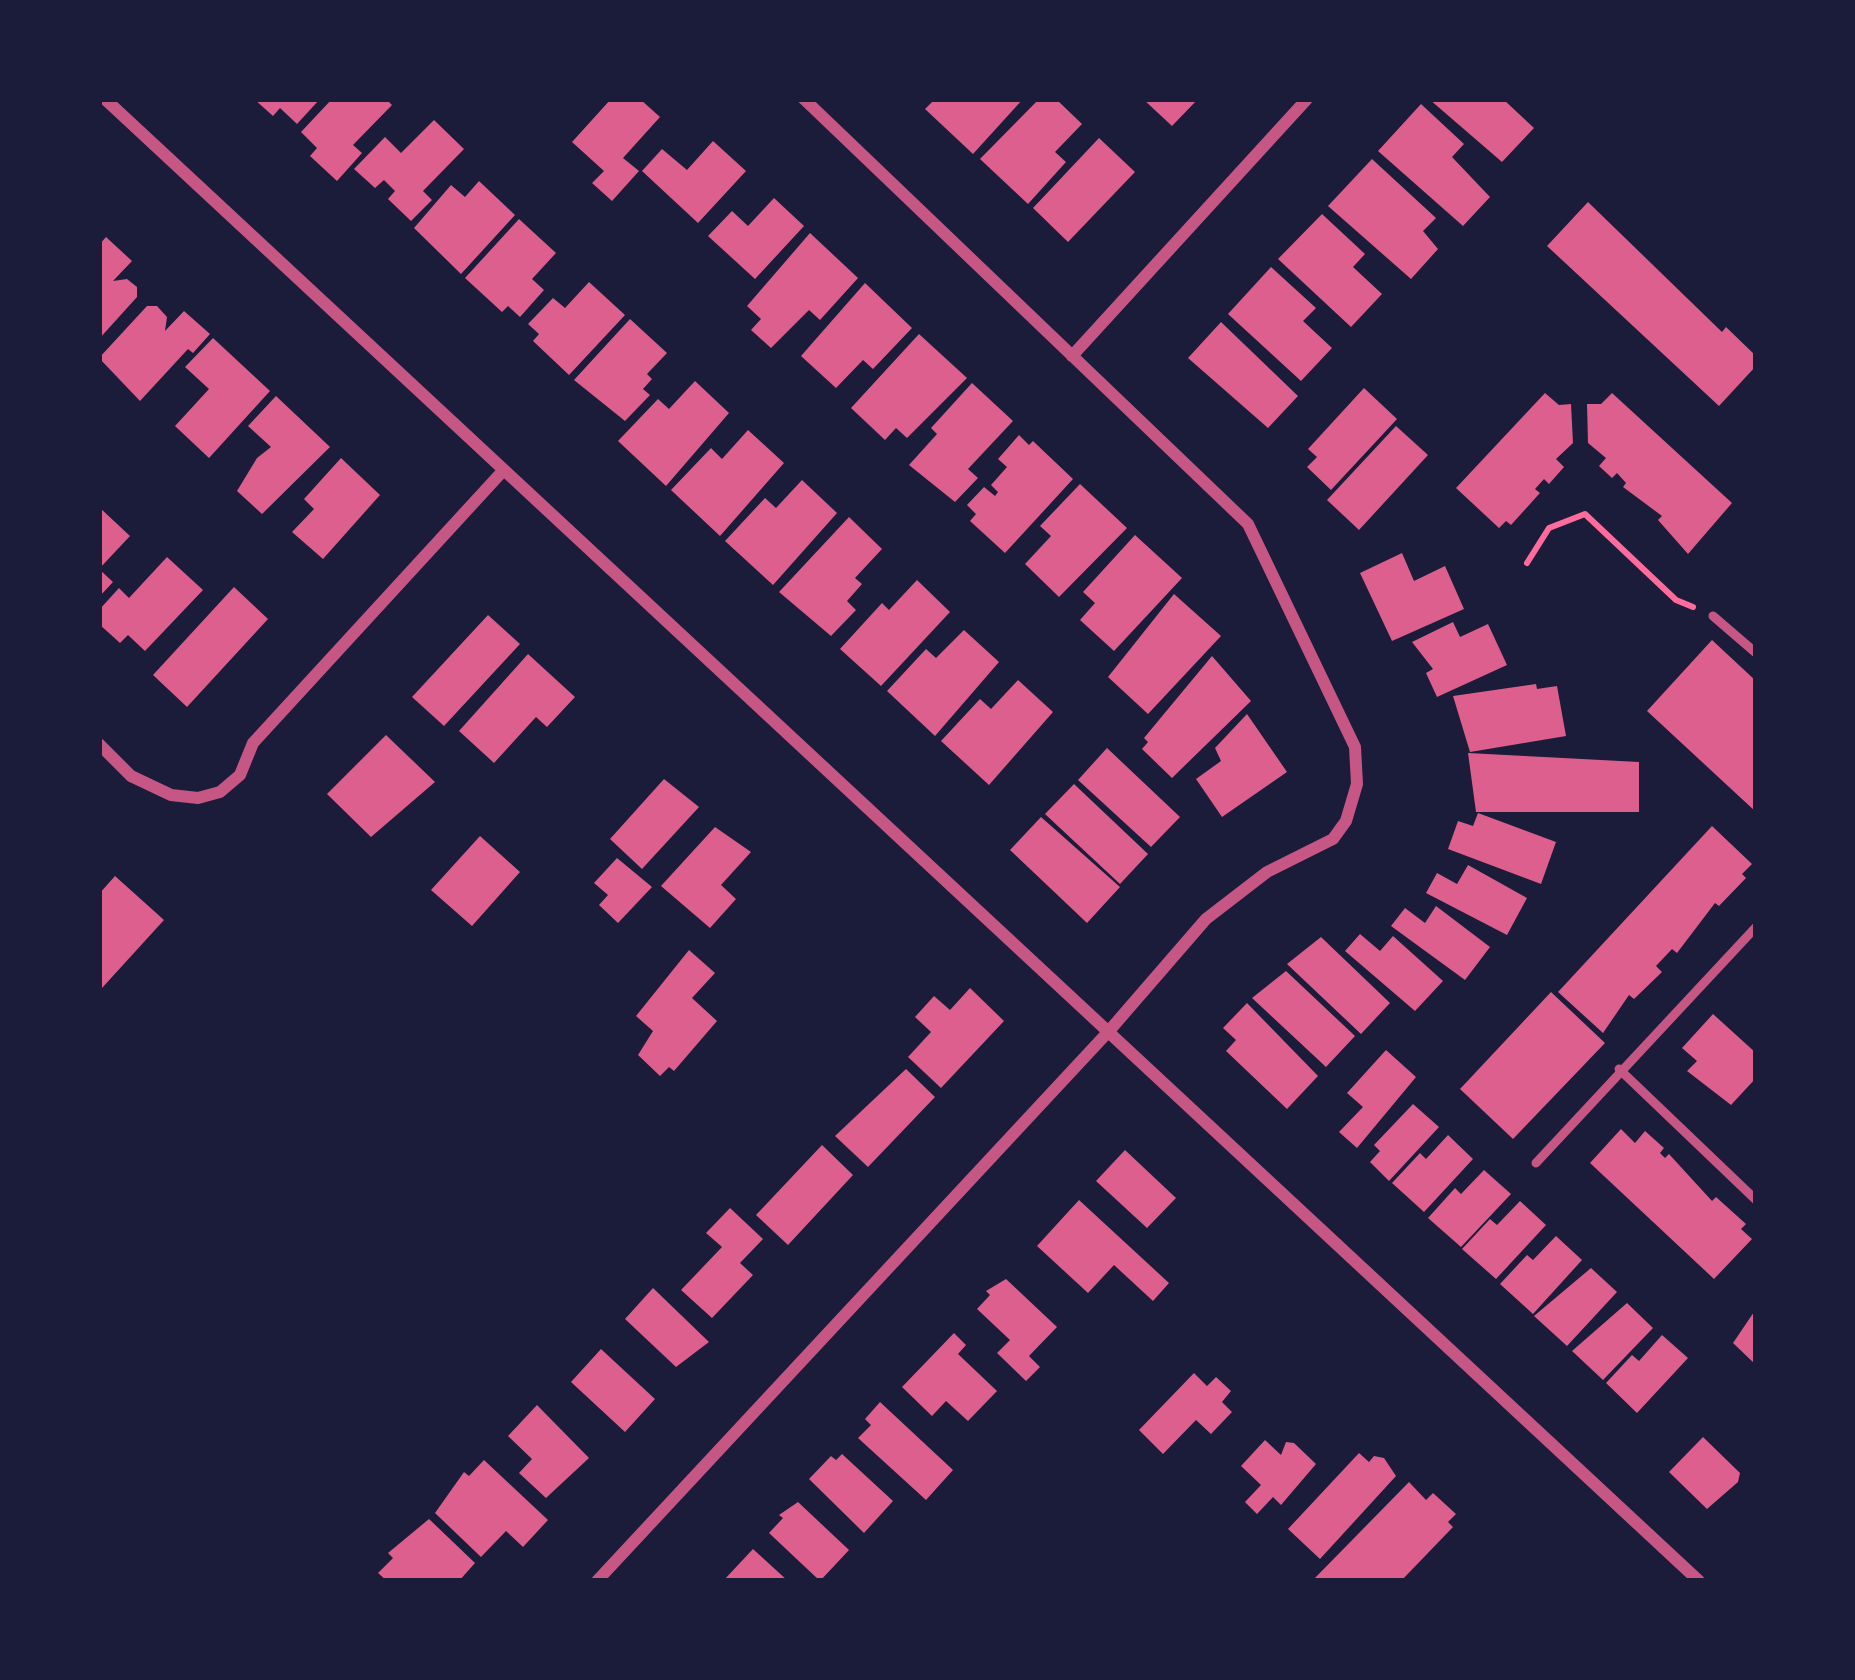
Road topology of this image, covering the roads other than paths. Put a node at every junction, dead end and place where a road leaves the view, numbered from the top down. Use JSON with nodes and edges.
{"nodes":[{"id":1,"x":105,"y":99,"type":"edge"},
{"id":2,"x":804,"y":99,"type":"edge"},
{"id":3,"x":1307,"y":99,"type":"edge"},
{"id":4,"x":1072,"y":356,"type":"junction"},
{"id":5,"x":501,"y":473,"type":"junction"},
{"id":6,"x":1713,"y":616,"type":"road end"},
{"id":7,"x":1756,"y":653,"type":"edge"},
{"id":8,"x":99,"y":744,"type":"edge"},
{"id":9,"x":1756,"y":927,"type":"edge"},
{"id":10,"x":1109,"y":1031,"type":"junction"},
{"id":11,"x":1618,"y":1070,"type":"junction"},
{"id":12,"x":1536,"y":1163,"type":"dead end"},
{"id":13,"x":1756,"y":1200,"type":"edge"},
{"id":14,"x":597,"y":1581,"type":"edge"},
{"id":15,"x":1699,"y":1581,"type":"edge"}],
"edges":[{"from":1,"to":5,"type":"street"},
{"from":2,"to":4,"type":"street"},
{"from":3,"to":4,"type":"street"},
{"from":4,"to":10,"type":"street"},
{"from":5,"to":8,"type":"street"},
{"from":5,"to":10,"type":"street"},
{"from":6,"to":7,"type":"lane"},
{"from":9,"to":11,"type":"lane"},
{"from":10,"to":14,"type":"street"},
{"from":10,"to":15,"type":"street"},
{"from":11,"to":12,"type":"lane"},
{"from":11,"to":13,"type":"lane"}]}
